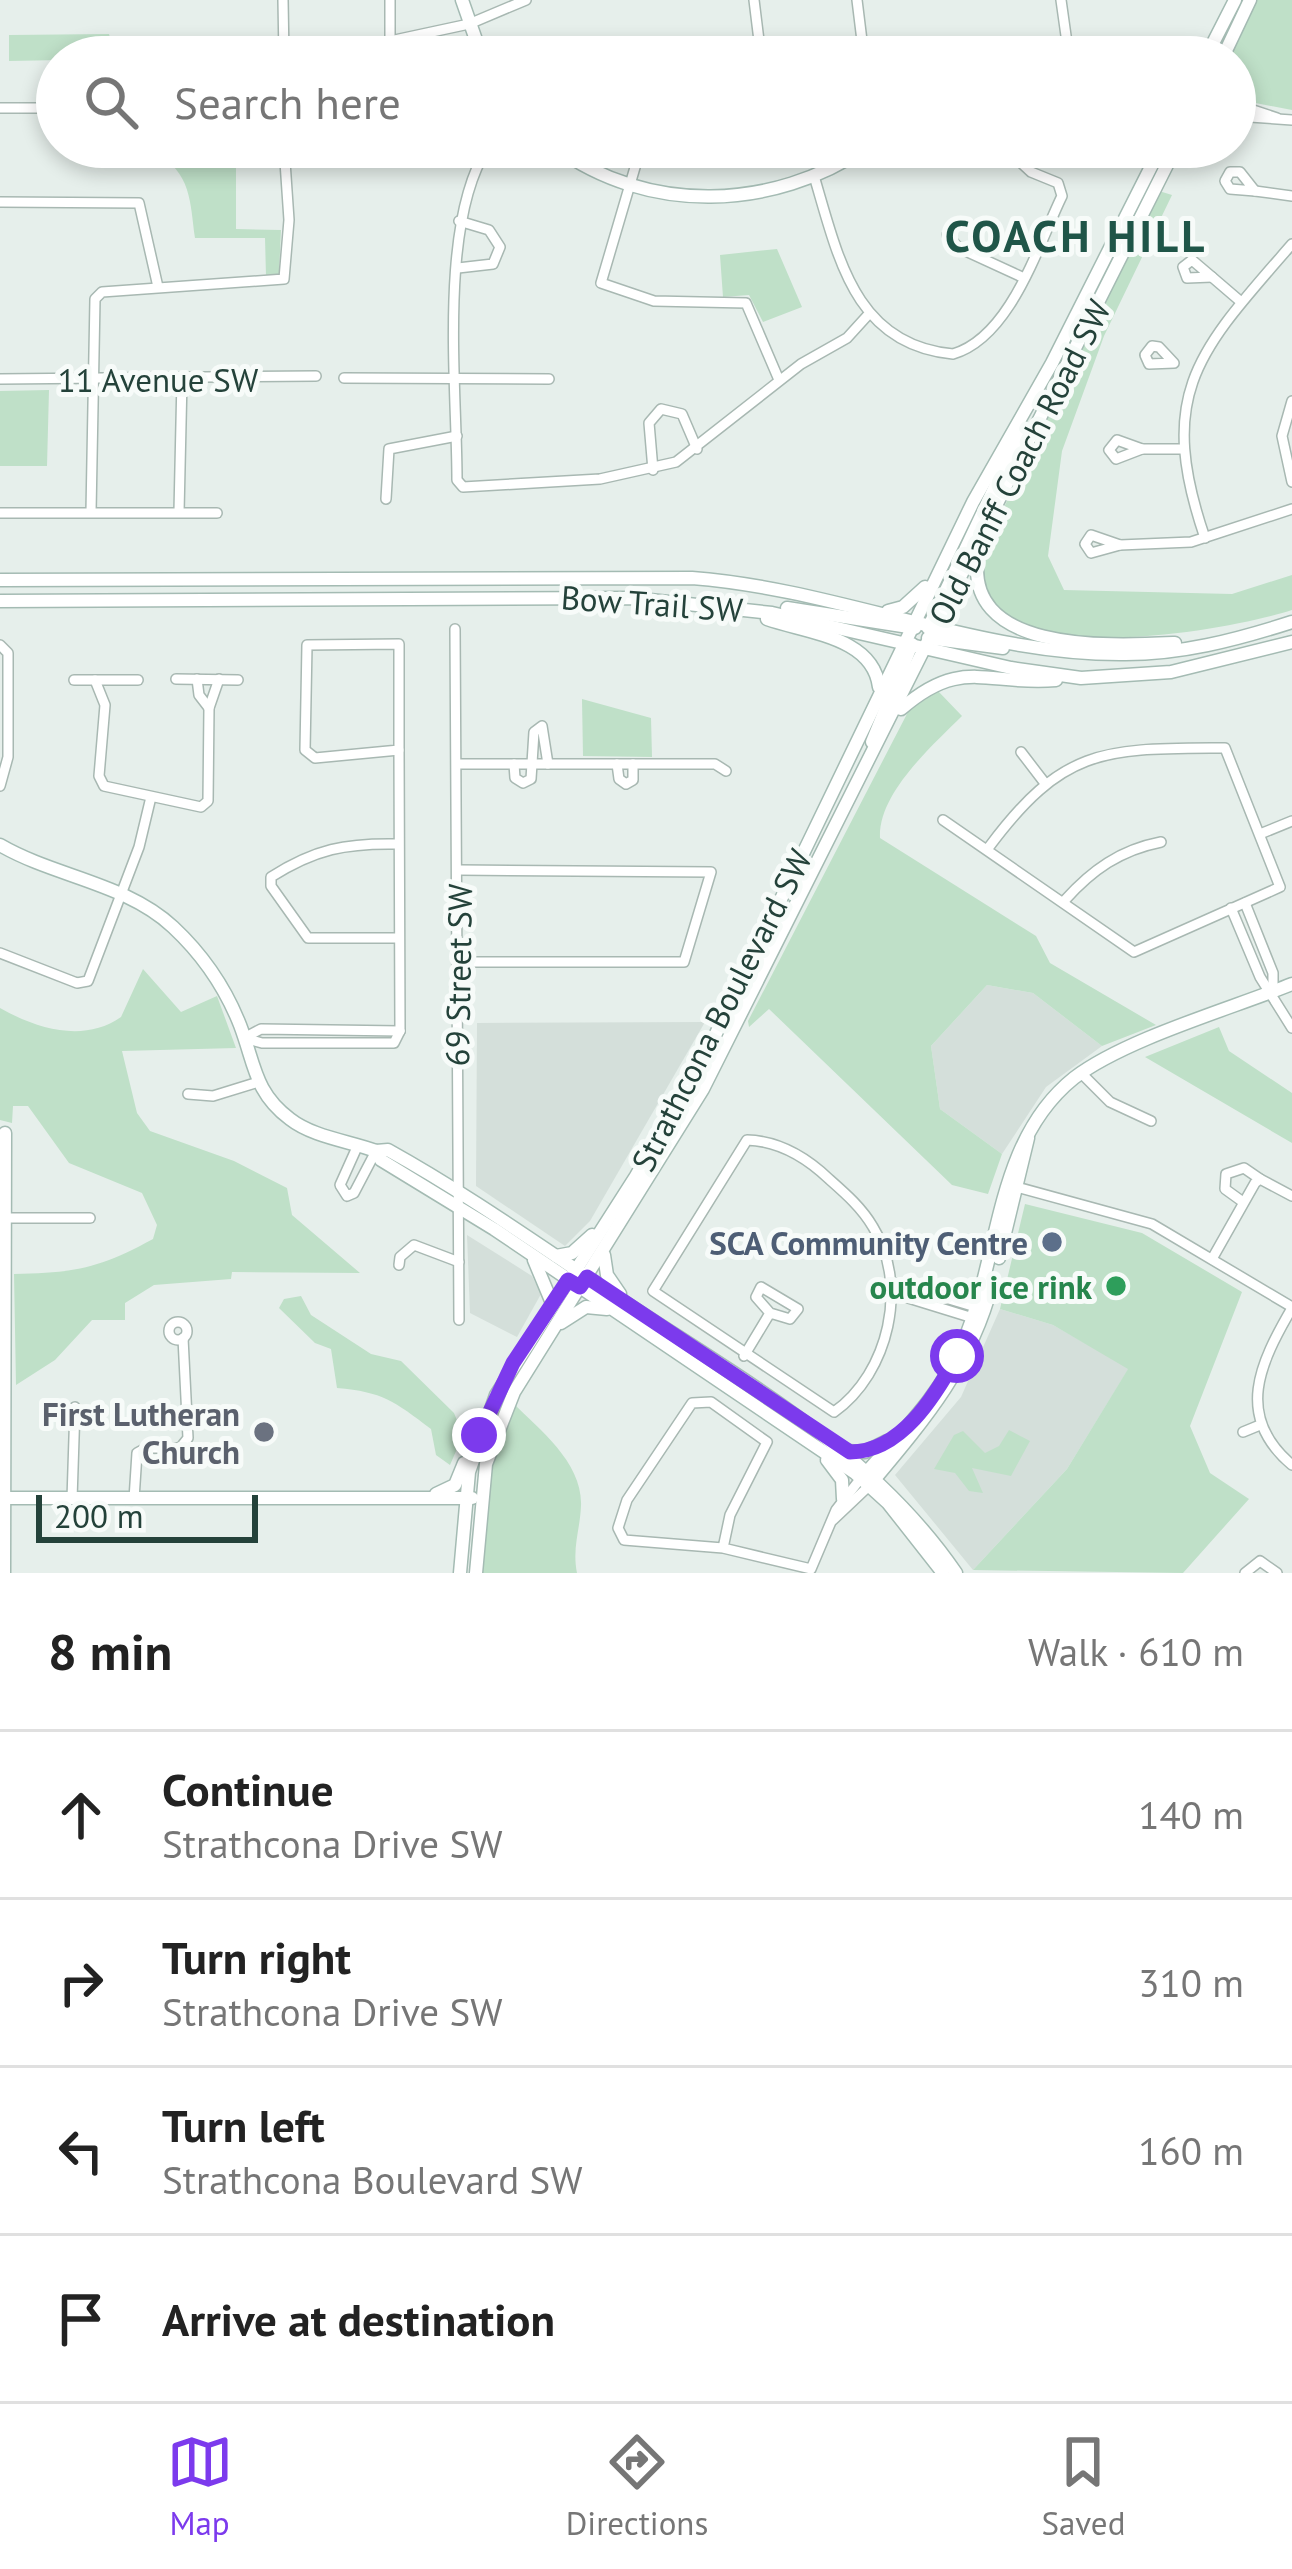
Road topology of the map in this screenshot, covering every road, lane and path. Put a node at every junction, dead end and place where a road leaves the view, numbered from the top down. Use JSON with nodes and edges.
{"nodes":[{"id":1,"x":283,"y":0,"type":"edge"},
{"id":2,"x":390,"y":0,"type":"edge"},
{"id":3,"x":462,"y":0,"type":"edge"},
{"id":4,"x":526,"y":0,"type":"edge"},
{"id":5,"x":754,"y":0,"type":"edge"},
{"id":6,"x":856,"y":0,"type":"edge"},
{"id":7,"x":1061,"y":0,"type":"edge"},
{"id":8,"x":1235,"y":0,"type":"edge"},
{"id":9,"x":1250,"y":0,"type":"edge"},
{"id":10,"x":469,"y":24,"type":"junction"},
{"id":11,"x":284,"y":36,"type":"edge"},
{"id":12,"x":390,"y":36,"type":"edge"},
{"id":13,"x":410,"y":36,"type":"edge"},
{"id":14,"x":474,"y":36,"type":"edge"},
{"id":15,"x":758,"y":36,"type":"edge"},
{"id":16,"x":861,"y":36,"type":"edge"},
{"id":17,"x":1066,"y":36,"type":"edge"},
{"id":18,"x":1215,"y":36,"type":"edge"},
{"id":19,"x":1233,"y":36,"type":"edge"},
{"id":20,"x":0,"y":108,"type":"edge"},
{"id":21,"x":36,"y":108,"type":"edge"},
{"id":22,"x":1256,"y":110,"type":"edge"},
{"id":23,"x":1256,"y":118,"type":"edge"},
{"id":24,"x":1287,"y":120,"type":"edge"},
{"id":25,"x":285,"y":168,"type":"edge"},
{"id":26,"x":477,"y":168,"type":"edge"},
{"id":27,"x":595,"y":168,"type":"edge"},
{"id":28,"x":635,"y":168,"type":"edge"},
{"id":29,"x":828,"y":168,"type":"edge"},
{"id":30,"x":1027,"y":168,"type":"edge"},
{"id":31,"x":1150,"y":168,"type":"edge"},
{"id":32,"x":1167,"y":168,"type":"edge"},
{"id":33,"x":814,"y":176,"type":"junction"},
{"id":34,"x":629,"y":186,"type":"junction"},
{"id":35,"x":1256,"y":191,"type":"dead end"},
{"id":36,"x":1292,"y":196,"type":"edge"},
{"id":37,"x":0,"y":202,"type":"edge"},
{"id":38,"x":459,"y":221,"type":"junction"},
{"id":39,"x":947,"y":235,"type":"dead end"},
{"id":40,"x":1291,"y":244,"type":"edge"},
{"id":41,"x":458,"y":268,"type":"junction"},
{"id":42,"x":1022,"y":277,"type":"junction"},
{"id":43,"x":1212,"y":277,"type":"dead end"},
{"id":44,"x":158,"y":287,"type":"junction"},
{"id":45,"x":1240,"y":302,"type":"junction"},
{"id":46,"x":867,"y":316,"type":"junction"},
{"id":47,"x":1174,"y":363,"type":"dead end"},
{"id":48,"x":1052,"y":364,"type":"junction"},
{"id":49,"x":1196,"y":372,"type":"junction"},
{"id":50,"x":316,"y":376,"type":"dead end"},
{"id":51,"x":344,"y":378,"type":"dead end"},
{"id":52,"x":0,"y":379,"type":"edge"},
{"id":53,"x":95,"y":379,"type":"junction"},
{"id":54,"x":182,"y":379,"type":"junction"},
{"id":55,"x":458,"y":380,"type":"junction"},
{"id":56,"x":549,"y":380,"type":"dead end"},
{"id":57,"x":778,"y":380,"type":"junction"},
{"id":58,"x":1292,"y":401,"type":"edge"},
{"id":59,"x":458,"y":436,"type":"junction"},
{"id":60,"x":697,"y":449,"type":"junction"},
{"id":61,"x":1142,"y":449,"type":"dead end"},
{"id":62,"x":1183,"y":449,"type":"junction"},
{"id":63,"x":653,"y":470,"type":"junction"},
{"id":64,"x":1292,"y":482,"type":"edge"},
{"id":65,"x":386,"y":499,"type":"dead end"},
{"id":66,"x":1292,"y":509,"type":"edge"},
{"id":67,"x":91,"y":512,"type":"junction"},
{"id":68,"x":179,"y":512,"type":"junction"},
{"id":69,"x":0,"y":513,"type":"edge"},
{"id":70,"x":217,"y":513,"type":"dead end"},
{"id":71,"x":984,"y":533,"type":"junction"},
{"id":72,"x":1205,"y":538,"type":"junction"},
{"id":73,"x":1120,"y":545,"type":"dead end"},
{"id":74,"x":938,"y":573,"type":"junction"},
{"id":75,"x":0,"y":580,"type":"edge"},
{"id":76,"x":0,"y":601,"type":"edge"},
{"id":77,"x":738,"y":608,"type":"junction"},
{"id":78,"x":882,"y":612,"type":"junction"},
{"id":79,"x":1292,"y":622,"type":"edge"},
{"id":80,"x":455,"y":629,"type":"dead end"},
{"id":81,"x":921,"y":633,"type":"junction"},
{"id":82,"x":1254,"y":634,"type":"junction"},
{"id":83,"x":1292,"y":642,"type":"edge"},
{"id":84,"x":0,"y":645,"type":"edge"},
{"id":85,"x":1081,"y":678,"type":"junction"},
{"id":86,"x":176,"y":679,"type":"dead end"},
{"id":87,"x":197,"y":679,"type":"junction"},
{"id":88,"x":74,"y":680,"type":"dead end"},
{"id":89,"x":94,"y":680,"type":"junction"},
{"id":90,"x":117,"y":680,"type":"junction"},
{"id":91,"x":138,"y":680,"type":"dead end"},
{"id":92,"x":219,"y":680,"type":"junction"},
{"id":93,"x":238,"y":680,"type":"dead end"},
{"id":94,"x":880,"y":691,"type":"junction"},
{"id":95,"x":105,"y":705,"type":"junction"},
{"id":96,"x":209,"y":708,"type":"junction"},
{"id":97,"x":895,"y":714,"type":"junction"},
{"id":98,"x":399,"y":750,"type":"junction"},
{"id":99,"x":1021,"y":752,"type":"dead end"},
{"id":100,"x":458,"y":764,"type":"junction"},
{"id":101,"x":514,"y":764,"type":"junction"},
{"id":102,"x":532,"y":764,"type":"junction"},
{"id":103,"x":548,"y":764,"type":"junction"},
{"id":104,"x":617,"y":764,"type":"junction"},
{"id":105,"x":633,"y":764,"type":"junction"},
{"id":106,"x":725,"y":771,"type":"dead end"},
{"id":107,"x":1044,"y":782,"type":"junction"},
{"id":108,"x":0,"y":786,"type":"edge"},
{"id":109,"x":151,"y":796,"type":"junction"},
{"id":110,"x":849,"y":800,"type":"junction"},
{"id":111,"x":944,"y":820,"type":"dead end"},
{"id":112,"x":1292,"y":821,"type":"edge"},
{"id":113,"x":1260,"y":834,"type":"junction"},
{"id":114,"x":1161,"y":842,"type":"dead end"},
{"id":115,"x":397,"y":844,"type":"junction"},
{"id":116,"x":0,"y":845,"type":"edge"},
{"id":117,"x":989,"y":847,"type":"junction"},
{"id":118,"x":459,"y":870,"type":"junction"},
{"id":119,"x":121,"y":893,"type":"junction"},
{"id":120,"x":1065,"y":900,"type":"junction"},
{"id":121,"x":1244,"y":903,"type":"junction"},
{"id":122,"x":1232,"y":908,"type":"junction"},
{"id":123,"x":398,"y":938,"type":"junction"},
{"id":124,"x":0,"y":953,"type":"edge"},
{"id":125,"x":460,"y":962,"type":"junction"},
{"id":126,"x":1292,"y":984,"type":"edge"},
{"id":127,"x":1273,"y":992,"type":"junction"},
{"id":128,"x":1292,"y":1028,"type":"edge"},
{"id":129,"x":244,"y":1038,"type":"junction"},
{"id":130,"x":1081,"y":1073,"type":"junction"},
{"id":131,"x":256,"y":1083,"type":"junction"},
{"id":132,"x":188,"y":1094,"type":"dead end"},
{"id":133,"x":1150,"y":1121,"type":"dead end"},
{"id":134,"x":3,"y":1132,"type":"edge"},
{"id":135,"x":358,"y":1145,"type":"junction"},
{"id":136,"x":376,"y":1151,"type":"junction"},
{"id":137,"x":1260,"y":1179,"type":"junction"},
{"id":138,"x":1012,"y":1186,"type":"junction"},
{"id":139,"x":456,"y":1188,"type":"junction"},
{"id":140,"x":1292,"y":1196,"type":"edge"},
{"id":141,"x":1243,"y":1202,"type":"junction"},
{"id":142,"x":460,"y":1208,"type":"junction"},
{"id":143,"x":90,"y":1217,"type":"dead end"},
{"id":144,"x":609,"y":1217,"type":"junction"},
{"id":145,"x":3,"y":1218,"type":"edge"},
{"id":146,"x":530,"y":1253,"type":"junction"},
{"id":147,"x":556,"y":1256,"type":"junction"},
{"id":148,"x":604,"y":1256,"type":"junction"},
{"id":149,"x":1212,"y":1259,"type":"junction"},
{"id":150,"x":459,"y":1262,"type":"junction"},
{"id":151,"x":399,"y":1265,"type":"dead end"},
{"id":152,"x":578,"y":1278,"type":"junction"},
{"id":153,"x":892,"y":1288,"type":"junction"},
{"id":154,"x":3,"y":1302,"type":"edge"},
{"id":155,"x":552,"y":1303,"type":"junction"},
{"id":156,"x":628,"y":1304,"type":"junction"},
{"id":157,"x":1292,"y":1307,"type":"edge"},
{"id":158,"x":611,"y":1309,"type":"junction"},
{"id":159,"x":770,"y":1313,"type":"junction"},
{"id":160,"x":979,"y":1314,"type":"junction"},
{"id":161,"x":459,"y":1320,"type":"dead end"},
{"id":162,"x":550,"y":1331,"type":"junction"},
{"id":163,"x":184,"y":1338,"type":"dead end"},
{"id":164,"x":743,"y":1356,"type":"junction"},
{"id":165,"x":75,"y":1407,"type":"dead end"},
{"id":166,"x":1260,"y":1425,"type":"junction"},
{"id":167,"x":904,"y":1432,"type":"junction"},
{"id":168,"x":1243,"y":1432,"type":"dead end"},
{"id":169,"x":479,"y":1435,"type":"junction"},
{"id":170,"x":799,"y":1435,"type":"junction"},
{"id":171,"x":843,"y":1451,"type":"junction"},
{"id":172,"x":1292,"y":1465,"type":"edge"},
{"id":173,"x":869,"y":1478,"type":"junction"},
{"id":174,"x":428,"y":1497,"type":"junction"},
{"id":175,"x":2,"y":1498,"type":"edge"},
{"id":176,"x":72,"y":1498,"type":"junction"},
{"id":177,"x":472,"y":1498,"type":"junction"},
{"id":178,"x":134,"y":1499,"type":"junction"},
{"id":179,"x":843,"y":1499,"type":"junction"},
{"id":180,"x":832,"y":1520,"type":"junction"},
{"id":181,"x":723,"y":1548,"type":"junction"},
{"id":182,"x":4,"y":1573,"type":"edge"},
{"id":183,"x":460,"y":1573,"type":"edge"},
{"id":184,"x":476,"y":1573,"type":"edge"},
{"id":185,"x":943,"y":1573,"type":"edge"},
{"id":186,"x":956,"y":1573,"type":"edge"},
{"id":187,"x":1245,"y":1573,"type":"edge"},
{"id":188,"x":1277,"y":1573,"type":"edge"}],
"edges":[{"from":1,"to":11,"type":"street"},
{"from":2,"to":12,"type":"street"},
{"from":3,"to":10,"type":"main road"},
{"from":4,"to":10,"type":"street"},
{"from":5,"to":15,"type":"street"},
{"from":6,"to":16,"type":"street"},
{"from":7,"to":17,"type":"street"},
{"from":8,"to":18,"type":"main road"},
{"from":9,"to":19,"type":"main road"},
{"from":10,"to":13,"type":"street"},
{"from":10,"to":14,"type":"main road"},
{"from":20,"to":21,"type":"street"},
{"from":22,"to":24,"type":"street"},
{"from":23,"to":24,"type":"street"},
{"from":25,"to":44,"type":"street"},
{"from":26,"to":38,"type":"street"},
{"from":27,"to":34,"type":"main road"},
{"from":28,"to":34,"type":"street"},
{"from":29,"to":33,"type":"main road"},
{"from":30,"to":42,"type":"street"},
{"from":31,"to":48,"type":"main road","name":"Old Banff Coach Road SW"},
{"from":32,"to":71,"type":"main road","name":"Old Banff Coach Road SW"},
{"from":33,"to":34,"type":"main road"},
{"from":33,"to":46,"type":"street"},
{"from":34,"to":57,"type":"street"},
{"from":35,"to":36,"type":"street"},
{"from":37,"to":44,"type":"street"},
{"from":38,"to":41,"type":"street"},
{"from":38,"to":41,"type":"street"},
{"from":39,"to":42,"type":"street"},
{"from":40,"to":45,"type":"street"},
{"from":41,"to":55,"type":"street"},
{"from":42,"to":46,"type":"street"},
{"from":43,"to":45,"type":"street"},
{"from":44,"to":53,"type":"street"},
{"from":45,"to":49,"type":"street"},
{"from":46,"to":57,"type":"street"},
{"from":47,"to":49,"type":"street"},
{"from":48,"to":74,"type":"main road","name":"Old Banff Coach Road SW"},
{"from":48,"to":81,"type":"main road"},
{"from":49,"to":62,"type":"street"},
{"from":50,"to":54,"type":"street","name":"11 Avenue SW"},
{"from":51,"to":55,"type":"street"},
{"from":52,"to":53,"type":"street","name":"11 Avenue SW"},
{"from":53,"to":54,"type":"street","name":"11 Avenue SW"},
{"from":53,"to":67,"type":"street"},
{"from":54,"to":68,"type":"street"},
{"from":55,"to":56,"type":"street"},
{"from":55,"to":59,"type":"street"},
{"from":57,"to":60,"type":"street"},
{"from":58,"to":64,"type":"street"},
{"from":59,"to":63,"type":"street"},
{"from":59,"to":65,"type":"street"},
{"from":60,"to":63,"type":"street"},
{"from":60,"to":63,"type":"street"},
{"from":61,"to":62,"type":"street"},
{"from":62,"to":72,"type":"street"},
{"from":66,"to":72,"type":"street"},
{"from":67,"to":68,"type":"street"},
{"from":67,"to":69,"type":"street"},
{"from":68,"to":70,"type":"street"},
{"from":71,"to":81,"type":"main road","name":"Old Banff Coach Road SW"},
{"from":71,"to":82,"type":"main road"},
{"from":72,"to":73,"type":"street"},
{"from":74,"to":78,"type":"main road"},
{"from":74,"to":81,"type":"main road","name":"Old Banff Coach Road SW"},
{"from":75,"to":78,"type":"main road","name":"Bow Trail SW"},
{"from":76,"to":77,"type":"main road","name":"Bow Trail SW"},
{"from":77,"to":81,"type":"main road"},
{"from":77,"to":94,"type":"main road"},
{"from":78,"to":81,"type":"main road","name":"Bow Trail SW"},
{"from":79,"to":82,"type":"main road"},
{"from":80,"to":100,"type":"street","name":"69 Street SW"},
{"from":81,"to":82,"type":"main road"},
{"from":81,"to":85,"type":"main road","name":"Bow Trail SW"},
{"from":81,"to":94,"type":"main road","name":"Strathcona Boulevard SW"},
{"from":81,"to":97,"type":"main road","name":"Strathcona Boulevard SW"},
{"from":81,"to":110,"type":"main road"},
{"from":83,"to":85,"type":"main road","name":"Bow Trail SW"},
{"from":84,"to":108,"type":"street"},
{"from":85,"to":97,"type":"main road"},
{"from":86,"to":87,"type":"street"},
{"from":87,"to":92,"type":"street"},
{"from":87,"to":96,"type":"street"},
{"from":88,"to":89,"type":"street"},
{"from":89,"to":90,"type":"street"},
{"from":89,"to":95,"type":"street"},
{"from":90,"to":91,"type":"street"},
{"from":90,"to":95,"type":"street"},
{"from":92,"to":93,"type":"street"},
{"from":92,"to":96,"type":"street"},
{"from":94,"to":144,"type":"main road","name":"Strathcona Boulevard SW"},
{"from":95,"to":109,"type":"street"},
{"from":96,"to":109,"type":"street"},
{"from":97,"to":110,"type":"main road","name":"Strathcona Boulevard SW"},
{"from":98,"to":98,"type":"street"},
{"from":98,"to":115,"type":"street"},
{"from":99,"to":107,"type":"street"},
{"from":100,"to":101,"type":"street"},
{"from":100,"to":118,"type":"street","name":"69 Street SW"},
{"from":101,"to":102,"type":"street"},
{"from":101,"to":102,"type":"street"},
{"from":102,"to":103,"type":"street"},
{"from":102,"to":103,"type":"street"},
{"from":103,"to":104,"type":"street"},
{"from":104,"to":105,"type":"street"},
{"from":104,"to":105,"type":"street"},
{"from":105,"to":106,"type":"street"},
{"from":107,"to":113,"type":"street"},
{"from":107,"to":117,"type":"street"},
{"from":109,"to":119,"type":"street"},
{"from":110,"to":148,"type":"main road","name":"Strathcona Boulevard SW"},
{"from":111,"to":117,"type":"street"},
{"from":112,"to":113,"type":"street"},
{"from":113,"to":121,"type":"street"},
{"from":114,"to":120,"type":"street"},
{"from":115,"to":123,"type":"street"},
{"from":115,"to":123,"type":"street"},
{"from":116,"to":119,"type":"main road"},
{"from":117,"to":120,"type":"street"},
{"from":118,"to":125,"type":"street","name":"69 Street SW"},
{"from":118,"to":125,"type":"street"},
{"from":119,"to":124,"type":"street"},
{"from":119,"to":129,"type":"main road"},
{"from":120,"to":122,"type":"street"},
{"from":121,"to":122,"type":"street"},
{"from":121,"to":127,"type":"street"},
{"from":122,"to":127,"type":"street"},
{"from":123,"to":129,"type":"street"},
{"from":125,"to":139,"type":"street","name":"69 Street SW"},
{"from":126,"to":127,"type":"main road"},
{"from":127,"to":128,"type":"street"},
{"from":127,"to":130,"type":"main road"},
{"from":129,"to":131,"type":"main road"},
{"from":130,"to":133,"type":"street"},
{"from":130,"to":138,"type":"main road"},
{"from":131,"to":132,"type":"street"},
{"from":131,"to":135,"type":"main road"},
{"from":134,"to":145,"type":"main road"},
{"from":135,"to":136,"type":"main road"},
{"from":135,"to":136,"type":"street"},
{"from":136,"to":139,"type":"main road"},
{"from":136,"to":142,"type":"main road"},
{"from":137,"to":140,"type":"street"},
{"from":137,"to":141,"type":"street"},
{"from":137,"to":141,"type":"street"},
{"from":138,"to":149,"type":"street"},
{"from":138,"to":160,"type":"main road"},
{"from":139,"to":142,"type":"street","name":"69 Street SW"},
{"from":139,"to":147,"type":"main road"},
{"from":141,"to":149,"type":"street"},
{"from":142,"to":146,"type":"main road"},
{"from":142,"to":150,"type":"street","name":"69 Street SW"},
{"from":143,"to":145,"type":"street"},
{"from":144,"to":147,"type":"main road"},
{"from":144,"to":152,"type":"main road","name":"Strathcona Boulevard SW"},
{"from":145,"to":154,"type":"main road"},
{"from":146,"to":152,"type":"main road"},
{"from":146,"to":155,"type":"main road"},
{"from":147,"to":152,"type":"main road"},
{"from":148,"to":152,"type":"main road","name":"Strathcona Boulevard SW"},
{"from":148,"to":156,"type":"main road"},
{"from":149,"to":157,"type":"street"},
{"from":150,"to":151,"type":"street"},
{"from":150,"to":161,"type":"street","name":"69 Street SW"},
{"from":152,"to":155,"type":"main road","name":"Strathcona Boulevard SW"},
{"from":152,"to":156,"type":"main road"},
{"from":152,"to":158,"type":"main road"},
{"from":152,"to":162,"type":"main road","name":"Strathcona Boulevard SW"},
{"from":153,"to":160,"type":"street"},
{"from":153,"to":164,"type":"street"},
{"from":153,"to":164,"type":"street"},
{"from":154,"to":175,"type":"main road"},
{"from":155,"to":169,"type":"main road","name":"Strathcona Boulevard SW"},
{"from":156,"to":171,"type":"main road"},
{"from":157,"to":166,"type":"street"},
{"from":158,"to":162,"type":"main road"},
{"from":158,"to":170,"type":"main road"},
{"from":159,"to":159,"type":"street"},
{"from":159,"to":164,"type":"street"},
{"from":160,"to":167,"type":"main road"},
{"from":160,"to":173,"type":"main road"},
{"from":162,"to":177,"type":"main road","name":"Strathcona Boulevard SW"},
{"from":163,"to":178,"type":"street"},
{"from":165,"to":176,"type":"street"},
{"from":166,"to":168,"type":"street"},
{"from":166,"to":172,"type":"street"},
{"from":167,"to":171,"type":"main road"},
{"from":167,"to":173,"type":"main road"},
{"from":169,"to":174,"type":"main road"},
{"from":169,"to":177,"type":"main road","name":"Strathcona Boulevard SW"},
{"from":170,"to":173,"type":"main road"},
{"from":170,"to":179,"type":"main road"},
{"from":171,"to":173,"type":"main road"},
{"from":173,"to":179,"type":"street"},
{"from":173,"to":180,"type":"street"},
{"from":173,"to":185,"type":"main road"},
{"from":173,"to":186,"type":"main road"},
{"from":174,"to":177,"type":"main road"},
{"from":174,"to":178,"type":"main road"},
{"from":175,"to":176,"type":"main road"},
{"from":175,"to":182,"type":"main road"},
{"from":176,"to":178,"type":"main road"},
{"from":177,"to":183,"type":"main road"},
{"from":177,"to":184,"type":"main road"},
{"from":179,"to":180,"type":"street"},
{"from":180,"to":181,"type":"street"},
{"from":181,"to":181,"type":"street"},
{"from":187,"to":188,"type":"street"}]}
